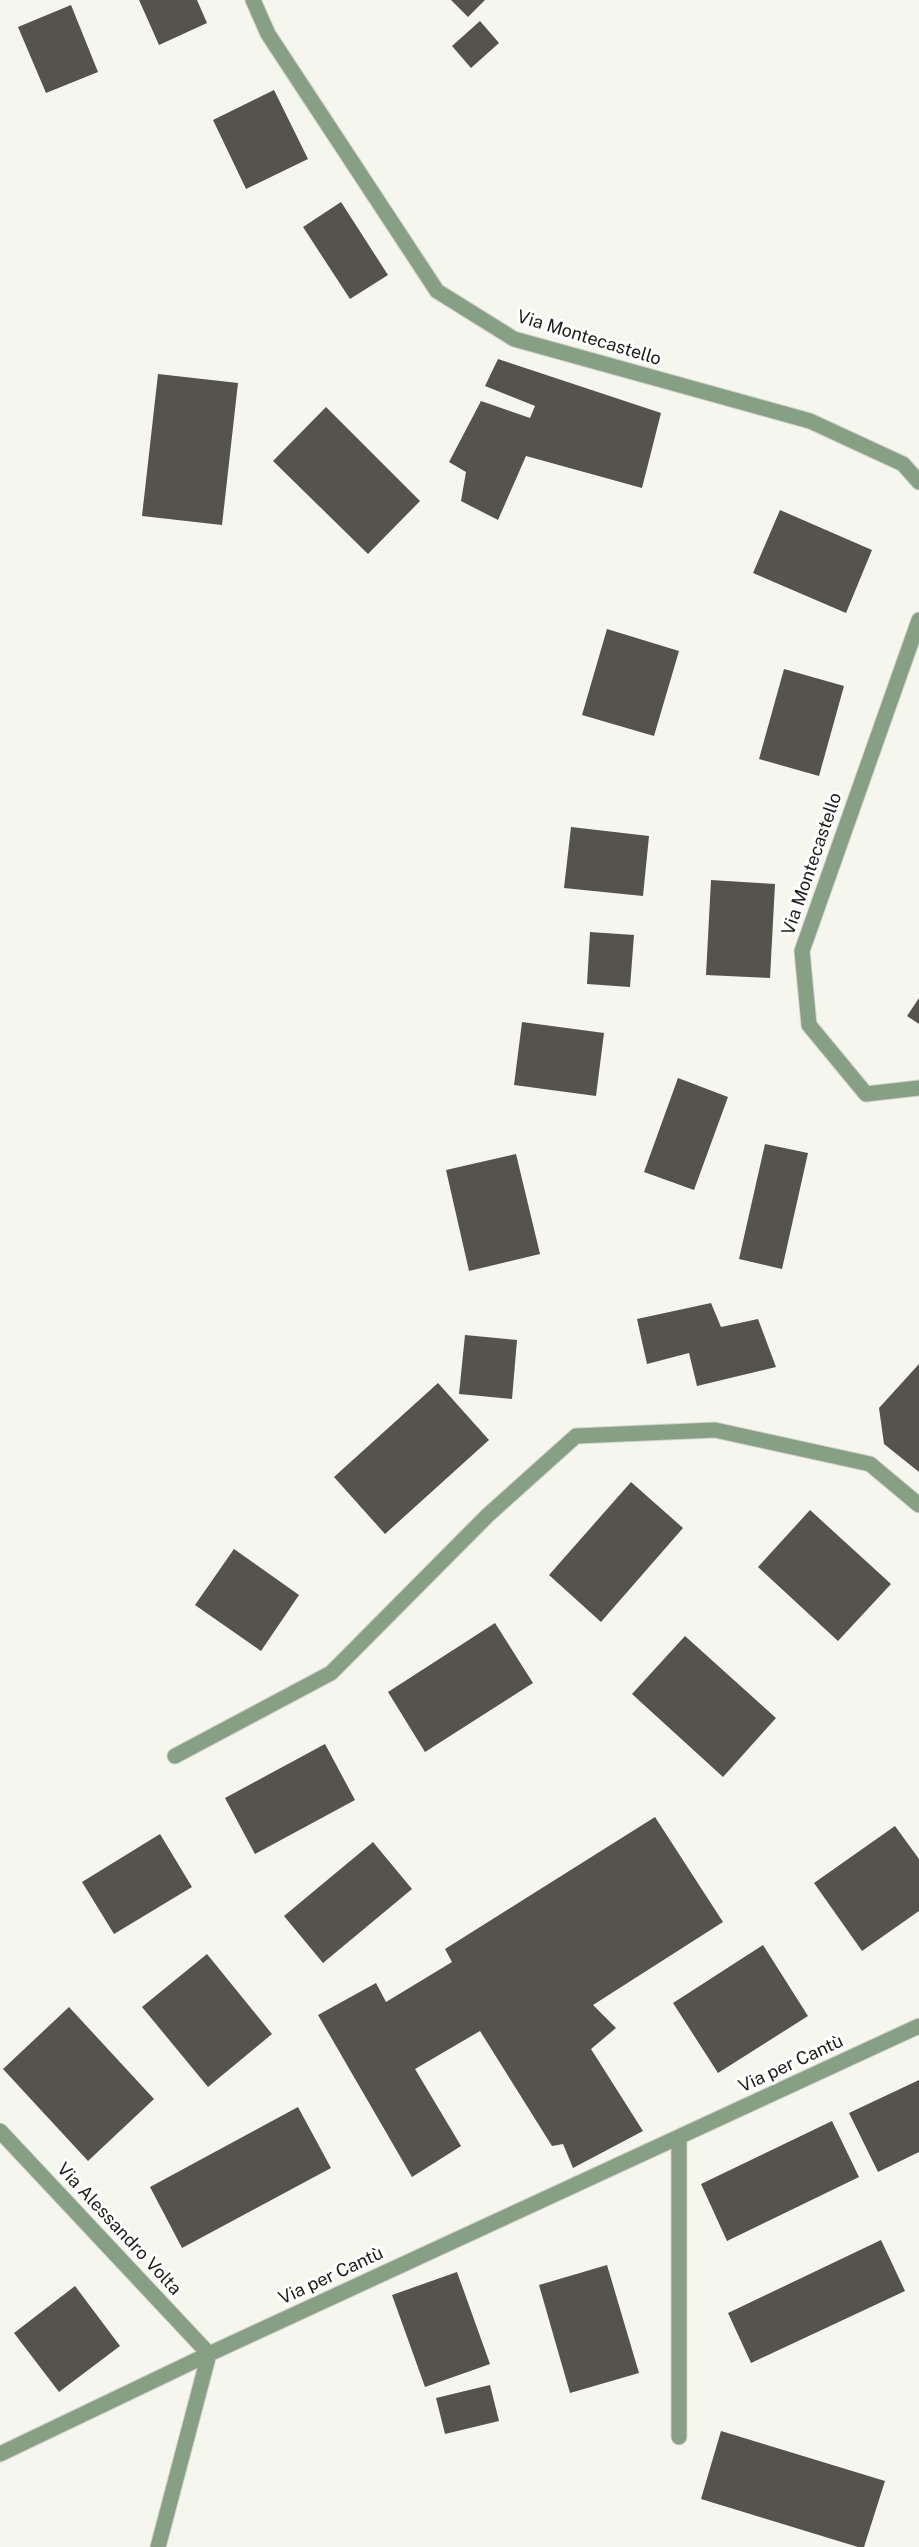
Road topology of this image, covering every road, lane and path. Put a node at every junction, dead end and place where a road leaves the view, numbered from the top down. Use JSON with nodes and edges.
{"nodes":[{"id":1,"x":253,"y":0,"type":"edge"},
{"id":2,"x":919,"y":482,"type":"edge"},
{"id":3,"x":919,"y":620,"type":"edge"},
{"id":4,"x":919,"y":1088,"type":"edge"},
{"id":5,"x":919,"y":1505,"type":"edge"},
{"id":6,"x":175,"y":1756,"type":"dead end"},
{"id":7,"x":919,"y":2026,"type":"edge"},
{"id":8,"x":0,"y":2131,"type":"edge"},
{"id":9,"x":680,"y":2137,"type":"junction"},
{"id":10,"x":209,"y":2354,"type":"junction"},
{"id":11,"x":679,"y":2437,"type":"dead end"},
{"id":12,"x":0,"y":2454,"type":"edge"},
{"id":13,"x":158,"y":2547,"type":"edge"}],
"edges":[{"from":1,"to":2,"type":"street","name":"Via Montecastello"},
{"from":3,"to":4,"type":"street","name":"Via Montecastello"},
{"from":5,"to":6,"type":"street"},
{"from":7,"to":9,"type":"street","name":"Via per Cantù"},
{"from":8,"to":10,"type":"street","name":"Via Alessandro Volta"},
{"from":9,"to":10,"type":"street","name":"Via per Cantù"},
{"from":9,"to":11,"type":"street"},
{"from":10,"to":12,"type":"street","name":"Via per Cantù"},
{"from":10,"to":13,"type":"street"}]}
